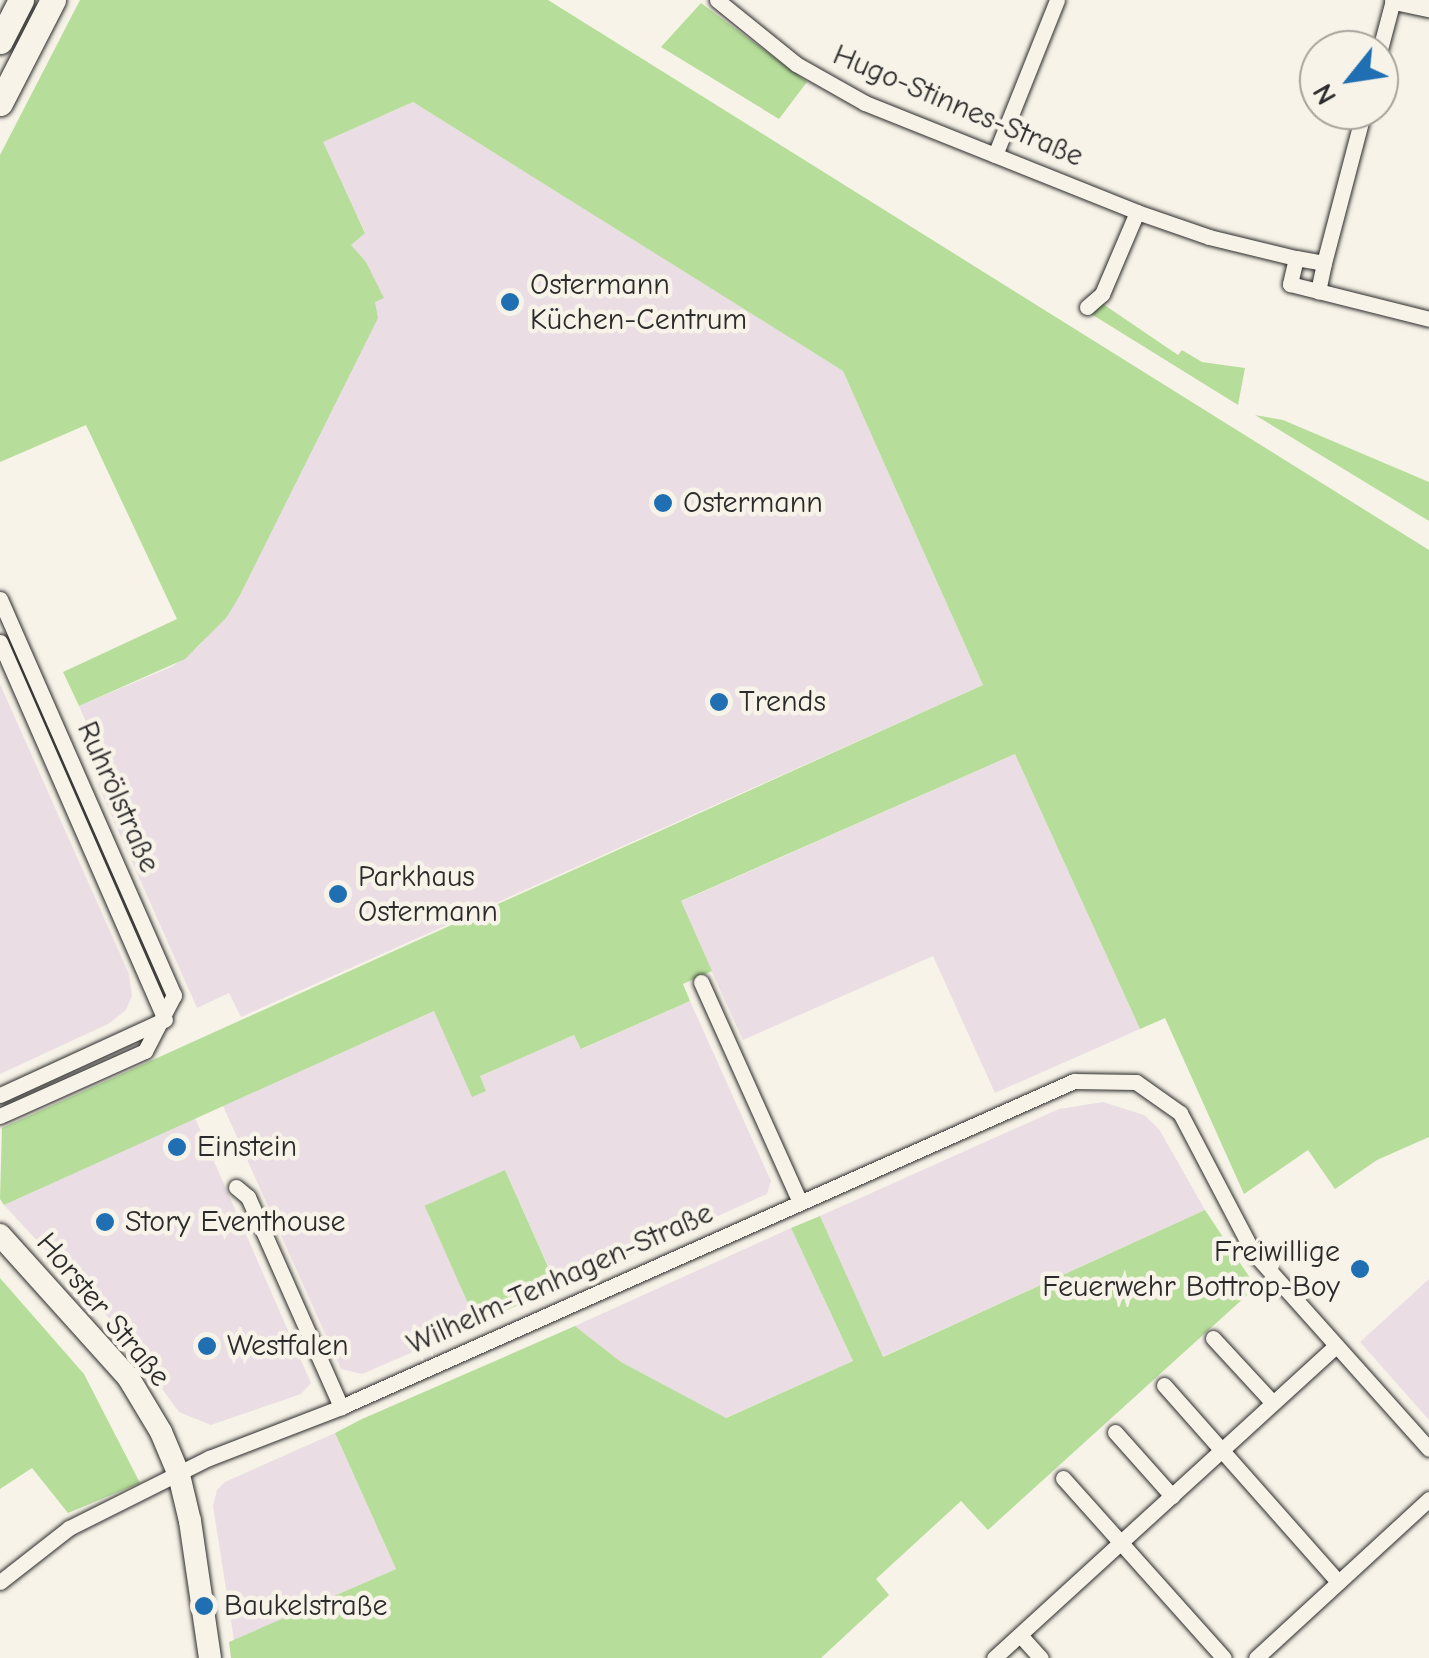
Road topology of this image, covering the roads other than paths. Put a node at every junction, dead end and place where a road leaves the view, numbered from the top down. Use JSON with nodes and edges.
{"nodes":[{"id":1,"x":21,"y":0,"type":"edge"},
{"id":2,"x":54,"y":0,"type":"edge"},
{"id":3,"x":717,"y":0,"type":"edge"},
{"id":4,"x":1057,"y":0,"type":"edge"},
{"id":5,"x":1394,"y":0,"type":"edge"},
{"id":6,"x":1429,"y":7,"type":"edge"},
{"id":7,"x":1385,"y":30,"type":"edge"},
{"id":8,"x":0,"y":41,"type":"edge"},
{"id":9,"x":0,"y":103,"type":"edge"},
{"id":10,"x":1359,"y":130,"type":"edge"},
{"id":11,"x":995,"y":155,"type":"junction"},
{"id":12,"x":1137,"y":212,"type":"junction"},
{"id":13,"x":1296,"y":258,"type":"junction"},
{"id":14,"x":1324,"y":263,"type":"junction"},
{"id":15,"x":1318,"y":291,"type":"junction"},
{"id":16,"x":1087,"y":308,"type":"dead end"},
{"id":17,"x":1429,"y":319,"type":"edge"},
{"id":18,"x":0,"y":599,"type":"edge"},
{"id":19,"x":0,"y":642,"type":"edge"},
{"id":20,"x":702,"y":982,"type":"dead end"},
{"id":21,"x":165,"y":1019,"type":"junction"},
{"id":22,"x":0,"y":1095,"type":"edge"},
{"id":23,"x":0,"y":1116,"type":"edge"},
{"id":24,"x":236,"y":1186,"type":"dead end"},
{"id":25,"x":800,"y":1202,"type":"junction"},
{"id":26,"x":0,"y":1235,"type":"edge"},
{"id":27,"x":1214,"y":1338,"type":"dead end"},
{"id":28,"x":1334,"y":1347,"type":"junction"},
{"id":29,"x":1164,"y":1385,"type":"dead end"},
{"id":30,"x":1273,"y":1403,"type":"junction"},
{"id":31,"x":341,"y":1407,"type":"junction"},
{"id":32,"x":1115,"y":1432,"type":"dead end"},
{"id":33,"x":1429,"y":1448,"type":"edge"},
{"id":34,"x":1221,"y":1450,"type":"junction"},
{"id":35,"x":179,"y":1474,"type":"junction"},
{"id":36,"x":1063,"y":1478,"type":"dead end"},
{"id":37,"x":1172,"y":1496,"type":"junction"},
{"id":38,"x":1429,"y":1499,"type":"edge"},
{"id":39,"x":1120,"y":1543,"type":"junction"},
{"id":40,"x":0,"y":1582,"type":"edge"},
{"id":41,"x":1338,"y":1582,"type":"junction"},
{"id":42,"x":1020,"y":1635,"type":"junction"},
{"id":43,"x":210,"y":1658,"type":"edge"},
{"id":44,"x":994,"y":1658,"type":"edge"},
{"id":45,"x":1041,"y":1658,"type":"edge"},
{"id":46,"x":1224,"y":1658,"type":"edge"},
{"id":47,"x":1256,"y":1658,"type":"edge"}],
"edges":[{"from":1,"to":8,"type":"main road"},
{"from":2,"to":9,"type":"main road"},
{"from":3,"to":11,"type":"street","name":"Hugo-Stinnes-Straße"},
{"from":4,"to":11,"type":"street"},
{"from":5,"to":6,"type":"street"},
{"from":5,"to":7,"type":"street"},
{"from":10,"to":14,"type":"street"},
{"from":11,"to":12,"type":"street","name":"Hugo-Stinnes-Straße"},
{"from":12,"to":13,"type":"street","name":"Hugo-Stinnes-Straße"},
{"from":12,"to":16,"type":"street"},
{"from":13,"to":14,"type":"street","name":"Hugo-Stinnes-Straße"},
{"from":13,"to":15,"type":"street"},
{"from":14,"to":15,"type":"street"},
{"from":15,"to":17,"type":"street"},
{"from":18,"to":21,"type":"street","name":"Ruhrölstraße"},
{"from":19,"to":21,"type":"street","name":"Ruhrölstraße"},
{"from":20,"to":25,"type":"street"},
{"from":21,"to":22,"type":"street"},
{"from":21,"to":23,"type":"street"},
{"from":24,"to":31,"type":"street"},
{"from":25,"to":28,"type":"street","name":"Wilhelm-Tenhagen-Straße"},
{"from":25,"to":31,"type":"street","name":"Wilhelm-Tenhagen-Straße"},
{"from":26,"to":35,"type":"main road","name":"Horster Straße"},
{"from":27,"to":30,"type":"street"},
{"from":28,"to":30,"type":"street"},
{"from":28,"to":33,"type":"street","name":"Wilhelm-Tenhagen-Straße"},
{"from":29,"to":34,"type":"street"},
{"from":30,"to":34,"type":"street"},
{"from":31,"to":35,"type":"street","name":"Wilhelm-Tenhagen-Straße"},
{"from":32,"to":37,"type":"street"},
{"from":34,"to":37,"type":"street"},
{"from":34,"to":41,"type":"street"},
{"from":35,"to":40,"type":"street","name":"Wilhelm-Tenhagen-Straße"},
{"from":35,"to":43,"type":"main road","name":"Horster Straße"},
{"from":36,"to":39,"type":"street"},
{"from":37,"to":39,"type":"street"},
{"from":38,"to":41,"type":"street"},
{"from":39,"to":42,"type":"street"},
{"from":39,"to":46,"type":"street"},
{"from":41,"to":47,"type":"street"},
{"from":42,"to":44,"type":"street"},
{"from":42,"to":45,"type":"street"}]}
